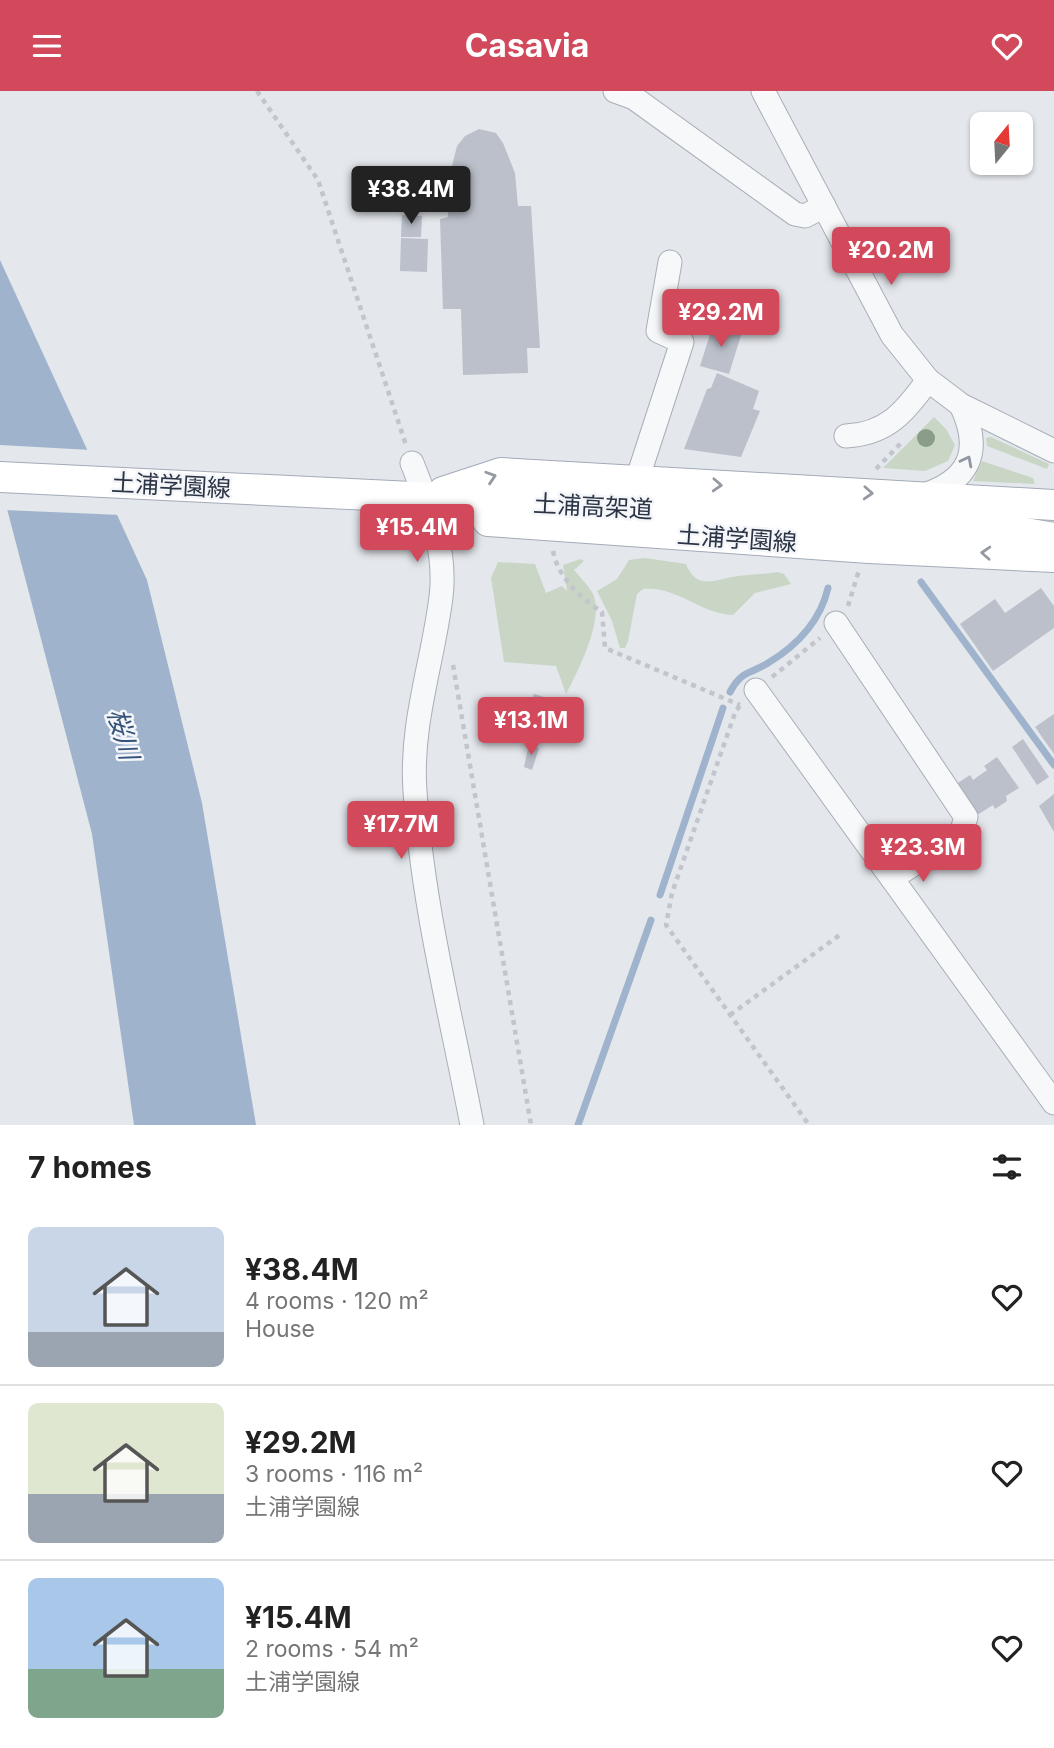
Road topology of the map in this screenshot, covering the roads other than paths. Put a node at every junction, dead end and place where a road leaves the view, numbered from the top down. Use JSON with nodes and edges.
{"nodes":[{"id":1,"x":615,"y":91,"type":"edge"},
{"id":2,"x":764,"y":91,"type":"edge"},
{"id":3,"x":824,"y":206,"type":"junction"},
{"id":4,"x":670,"y":262,"type":"dead end"},
{"id":5,"x":928,"y":380,"type":"junction"},
{"id":6,"x":961,"y":405,"type":"junction"},
{"id":7,"x":846,"y":436,"type":"dead end"},
{"id":8,"x":1054,"y":451,"type":"edge"},
{"id":9,"x":412,"y":464,"type":"road end"},
{"id":10,"x":0,"y":477,"type":"edge"},
{"id":11,"x":637,"y":480,"type":"junction"},
{"id":12,"x":921,"y":496,"type":"junction"},
{"id":13,"x":426,"y":498,"type":"junction"},
{"id":14,"x":1054,"y":505,"type":"edge"},
{"id":15,"x":1054,"y":538,"type":"edge"},
{"id":16,"x":1054,"y":557,"type":"edge"},
{"id":17,"x":836,"y":623,"type":"dead end"},
{"id":18,"x":749,"y":698,"type":"road end"},
{"id":19,"x":892,"y":878,"type":"junction"},
{"id":20,"x":1054,"y":1103,"type":"edge"},
{"id":21,"x":472,"y":1125,"type":"edge"}],
"edges":[{"from":1,"to":3,"type":"street"},
{"from":2,"to":3,"type":"street"},
{"from":3,"to":5,"type":"street"},
{"from":4,"to":11,"type":"street"},
{"from":5,"to":6,"type":"street"},
{"from":5,"to":7,"type":"street"},
{"from":6,"to":8,"type":"street"},
{"from":12,"to":6,"type":"street","one_way":true},
{"from":9,"to":13,"type":"street"},
{"from":10,"to":13,"type":"main road","name":"土浦学園線"},
{"from":11,"to":12,"type":"main road","name":"土浦学園線","one_way":true},
{"from":13,"to":11,"type":"main road","name":"土浦学園線","one_way":true},
{"from":12,"to":14,"type":"main road","name":"土浦学園線"},
{"from":13,"to":15,"type":"main road","name":"土浦高架道"},
{"from":16,"to":13,"type":"main road","name":"土浦学園線","one_way":true},
{"from":13,"to":21,"type":"street"},
{"from":17,"to":19,"type":"street"},
{"from":18,"to":19,"type":"street"},
{"from":19,"to":20,"type":"street"}]}
